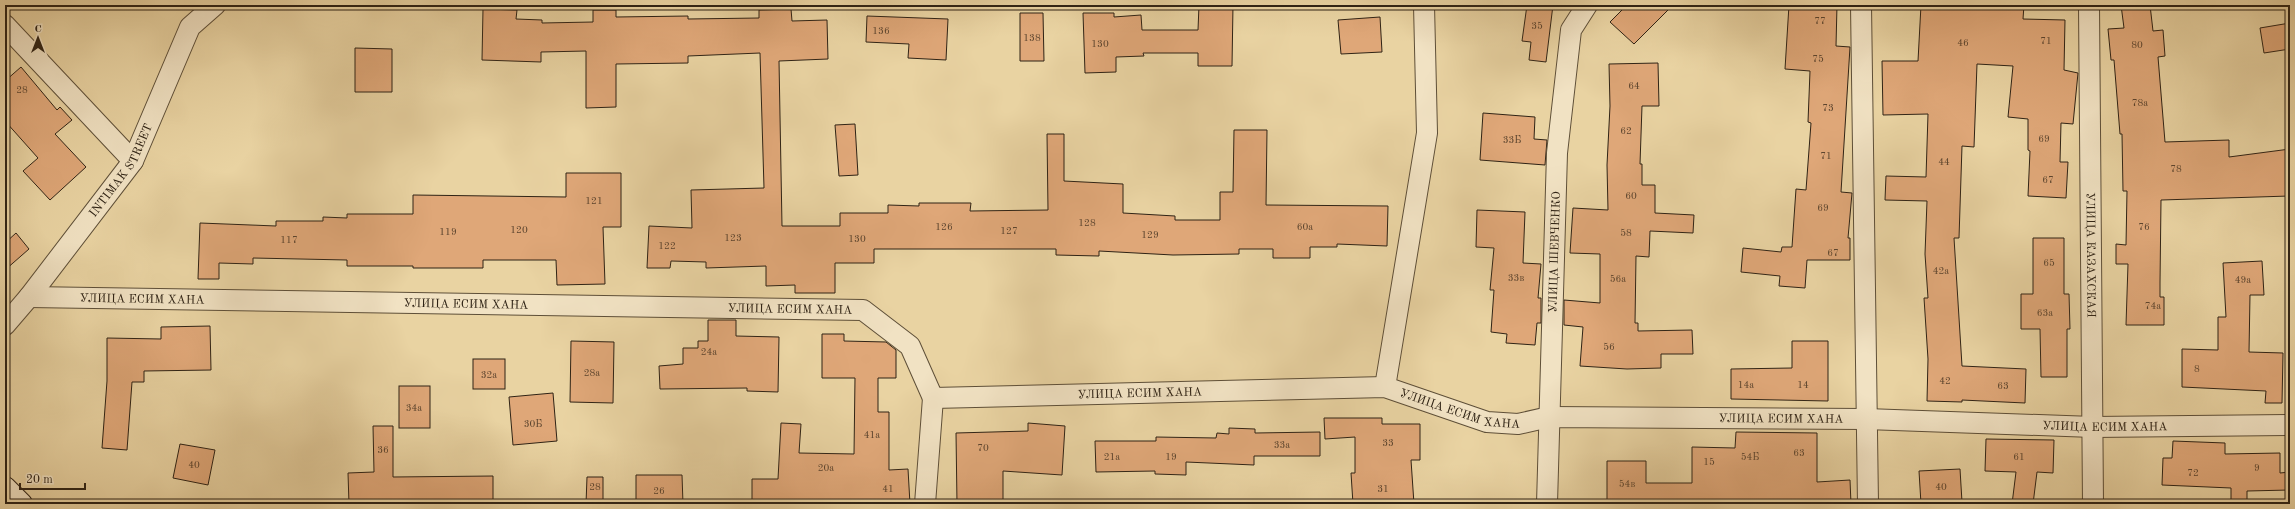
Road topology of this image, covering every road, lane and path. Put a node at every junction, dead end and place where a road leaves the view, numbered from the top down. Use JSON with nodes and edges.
{"nodes":[{"id":1,"x":215,"y":5,"type":"edge"},
{"id":2,"x":1424,"y":5,"type":"edge"},
{"id":3,"x":1587,"y":5,"type":"edge"},
{"id":4,"x":1861,"y":5,"type":"edge"},
{"id":5,"x":2089,"y":5,"type":"edge"},
{"id":6,"x":5,"y":25,"type":"edge"},
{"id":7,"x":133,"y":160,"type":"junction"},
{"id":8,"x":29,"y":297,"type":"junction"},
{"id":9,"x":5,"y":325,"type":"edge"},
{"id":10,"x":1385,"y":387,"type":"junction"},
{"id":11,"x":933,"y":398,"type":"junction"},
{"id":12,"x":1549,"y":417,"type":"junction"},
{"id":13,"x":1866,"y":419,"type":"junction"},
{"id":14,"x":2290,"y":425,"type":"edge"},
{"id":15,"x":2093,"y":427,"type":"junction"},
{"id":16,"x":5,"y":488,"type":"edge"},
{"id":17,"x":21,"y":504,"type":"edge"},
{"id":18,"x":925,"y":504,"type":"edge"},
{"id":19,"x":1547,"y":504,"type":"edge"},
{"id":20,"x":1868,"y":504,"type":"edge"},
{"id":21,"x":2093,"y":504,"type":"edge"}],
"edges":[{"from":1,"to":7,"type":"street","name":"INTIMAK STREET"},
{"from":2,"to":10,"type":"street"},
{"from":3,"to":12,"type":"street","name":"УЛИЦА ШЕВЧЕНКО"},
{"from":4,"to":13,"type":"street"},
{"from":5,"to":15,"type":"street","name":"УЛИЦА КАЗАХСКАЯ"},
{"from":6,"to":7,"type":"street"},
{"from":7,"to":8,"type":"street","name":"INTIMAK STREET"},
{"from":8,"to":9,"type":"street","name":"INTIMAK STREET"},
{"from":8,"to":11,"type":"street","name":"УЛИЦА ЕСИМ ХАНА"},
{"from":10,"to":11,"type":"street","name":"УЛИЦА ЕСИМ ХАНА"},
{"from":10,"to":12,"type":"street","name":"УЛИЦА ЕСИМ ХАНА"},
{"from":11,"to":18,"type":"street"},
{"from":12,"to":13,"type":"street","name":"УЛИЦА ЕСИМ ХАНА"},
{"from":12,"to":19,"type":"street","name":"УЛИЦА ШЕВЧЕНКО"},
{"from":13,"to":15,"type":"street","name":"УЛИЦА ЕСИМ ХАНА"},
{"from":13,"to":20,"type":"street"},
{"from":14,"to":15,"type":"street","name":"УЛИЦА ЕСИМ ХАНА"},
{"from":15,"to":21,"type":"street","name":"УЛИЦА КАЗАХСКАЯ"},
{"from":16,"to":17,"type":"street"}]}
